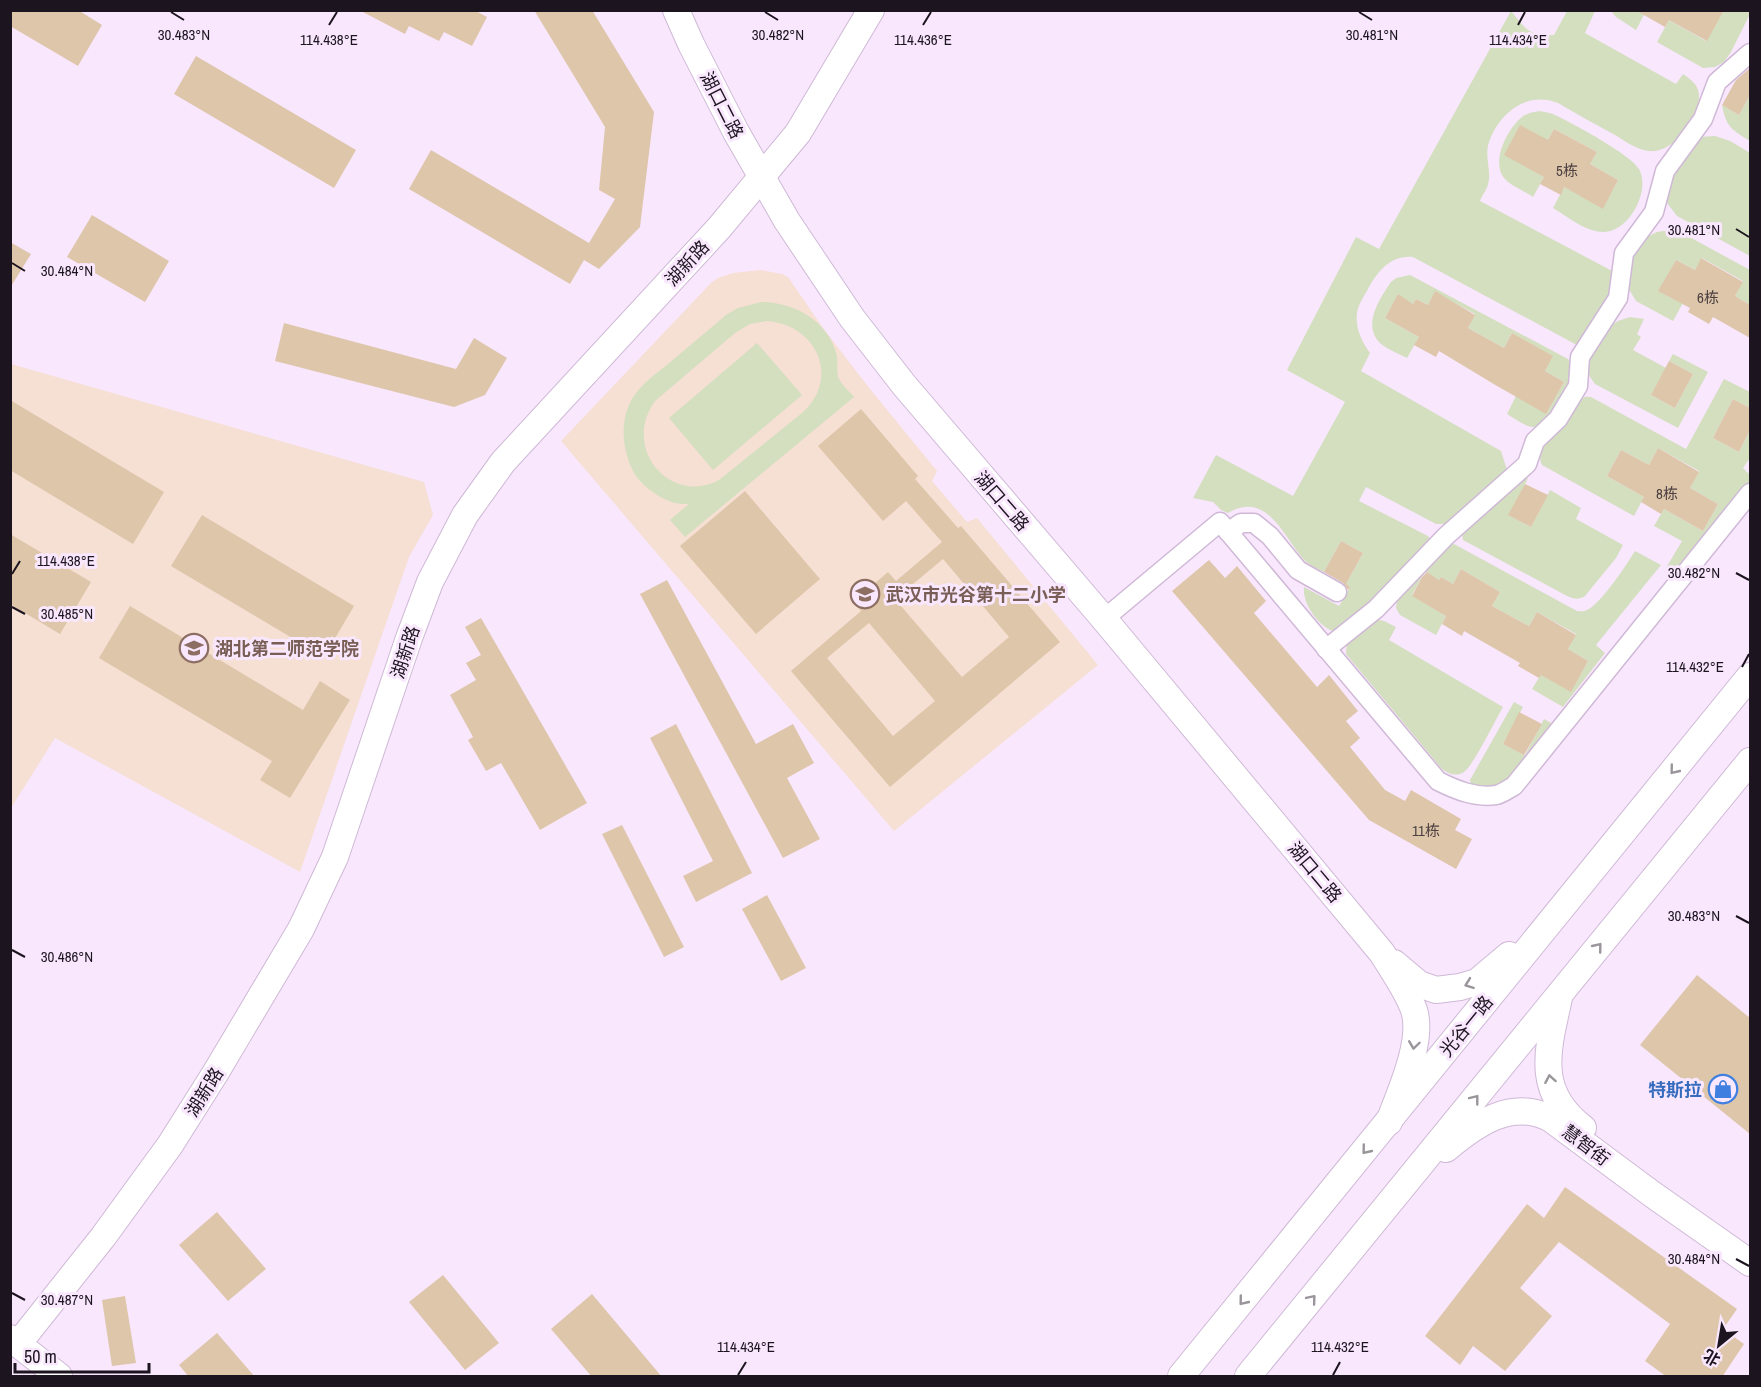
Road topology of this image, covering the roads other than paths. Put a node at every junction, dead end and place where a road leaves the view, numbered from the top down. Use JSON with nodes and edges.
{"nodes":[{"id":1,"x":676,"y":10,"type":"edge"},
{"id":2,"x":871,"y":10,"type":"edge"},
{"id":3,"x":1750,"y":53,"type":"edge"},
{"id":4,"x":762,"y":177,"type":"junction"},
{"id":5,"x":1750,"y":493,"type":"edge"},
{"id":6,"x":1228,"y":532,"type":"junction"},
{"id":7,"x":1337,"y":592,"type":"dead end"},
{"id":8,"x":1104,"y":619,"type":"junction"},
{"id":9,"x":1326,"y":649,"type":"junction"},
{"id":10,"x":1750,"y":676,"type":"edge"},
{"id":11,"x":1750,"y":698,"type":"edge"},
{"id":12,"x":1699,"y":739,"type":"junction"},
{"id":13,"x":1748,"y":763,"type":"edge"},
{"id":14,"x":1548,"y":923,"type":"junction"},
{"id":15,"x":1382,"y":953,"type":"junction"},
{"id":16,"x":1560,"y":993,"type":"junction"},
{"id":17,"x":1389,"y":1122,"type":"junction"},
{"id":18,"x":1414,"y":1176,"type":"junction"},
{"id":19,"x":1750,"y":1250,"type":"edge"},
{"id":20,"x":1750,"y":1263,"type":"edge"},
{"id":21,"x":14,"y":1341,"type":"edge"},
{"id":22,"x":59,"y":1377,"type":"edge"},
{"id":23,"x":1181,"y":1377,"type":"edge"},
{"id":24,"x":1248,"y":1377,"type":"edge"}],
"edges":[{"from":1,"to":4,"type":"street","name":"湖口二路"},
{"from":2,"to":4,"type":"street","name":"湖新路"},
{"from":3,"to":9,"type":"street"},
{"from":4,"to":8,"type":"street","name":"湖口二路"},
{"from":4,"to":21,"type":"street","name":"湖新路"},
{"from":5,"to":9,"type":"street"},
{"from":6,"to":7,"type":"street"},
{"from":6,"to":8,"type":"street"},
{"from":6,"to":9,"type":"street"},
{"from":8,"to":15,"type":"street","name":"湖口二路"},
{"from":10,"to":12,"type":"street","name":"光谷一路"},
{"from":11,"to":12,"type":"street"},
{"from":12,"to":14,"type":"street","name":"光谷一路","one_way":true},
{"from":16,"to":13,"type":"street","one_way":true},
{"from":14,"to":15,"type":"street","one_way":true},
{"from":14,"to":17,"type":"street","name":"光谷一路"},
{"from":15,"to":17,"type":"street","one_way":true},
{"from":18,"to":16,"type":"street","one_way":true},
{"from":19,"to":16,"type":"street","name":"慧智街","one_way":true},
{"from":17,"to":23,"type":"street","name":"光谷一路","one_way":true},
{"from":18,"to":20,"type":"street","name":"慧智街"},
{"from":24,"to":18,"type":"street","one_way":true},
{"from":21,"to":22,"type":"street"}]}
